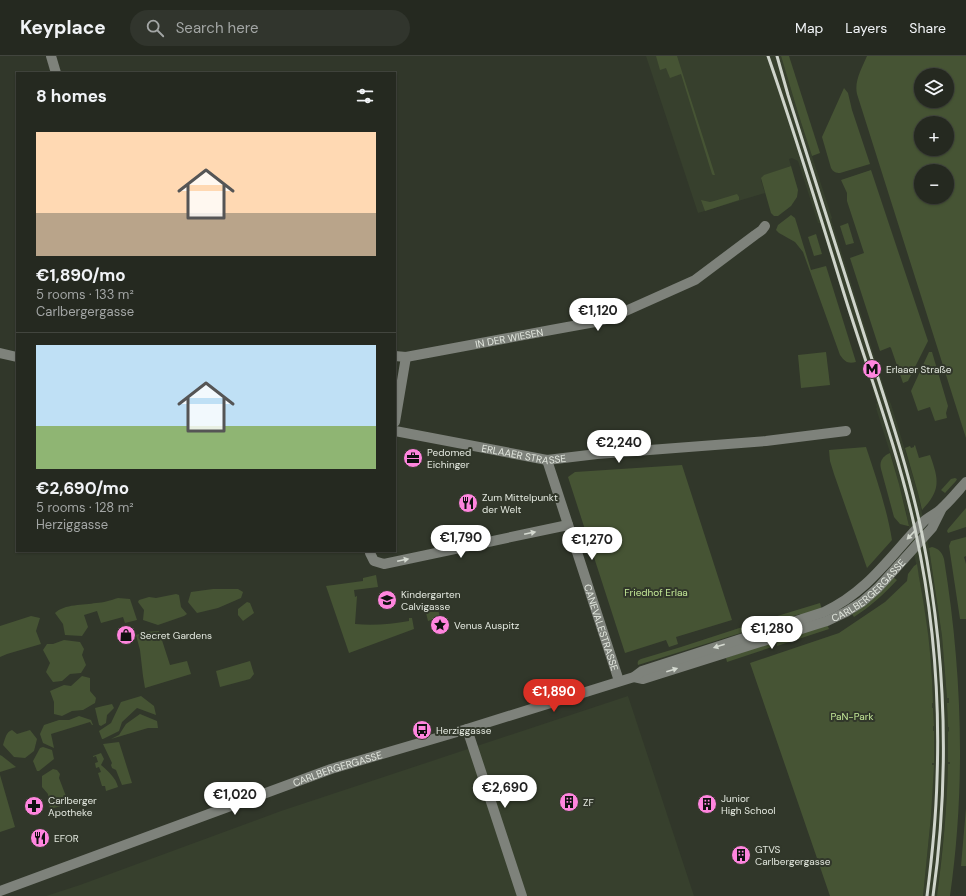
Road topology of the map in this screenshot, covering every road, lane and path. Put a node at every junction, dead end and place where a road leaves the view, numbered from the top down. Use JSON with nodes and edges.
{"nodes":[{"id":1,"x":51,"y":56,"type":"edge"},
{"id":2,"x":56,"y":72,"type":"edge"},
{"id":3,"x":765,"y":226,"type":"dead end"},
{"id":4,"x":0,"y":353,"type":"edge"},
{"id":5,"x":396,"y":356,"type":"edge"},
{"id":6,"x":16,"y":357,"type":"edge"},
{"id":7,"x":406,"y":357,"type":"junction"},
{"id":8,"x":396,"y":416,"type":"edge"},
{"id":9,"x":396,"y":431,"type":"edge"},
{"id":10,"x":846,"y":431,"type":"dead end"},
{"id":11,"x":547,"y":460,"type":"junction"},
{"id":12,"x":966,"y":482,"type":"edge"},
{"id":13,"x":568,"y":525,"type":"junction"},
{"id":14,"x":370,"y":552,"type":"edge"},
{"id":15,"x":620,"y":681,"type":"junction"},
{"id":16,"x":467,"y":729,"type":"junction"},
{"id":17,"x":0,"y":891,"type":"edge"},
{"id":18,"x":522,"y":896,"type":"edge"}],
"edges":[{"from":1,"to":2,"type":"street"},
{"from":3,"to":7,"type":"street","name":"IN DER WIESEN"},
{"from":4,"to":6,"type":"street"},
{"from":5,"to":7,"type":"street","name":"IN DER WIESEN"},
{"from":7,"to":8,"type":"street"},
{"from":9,"to":11,"type":"street","name":"ERLAAER STRASSE"},
{"from":10,"to":11,"type":"street","name":"ERLAAER STRASSE"},
{"from":11,"to":13,"type":"street","name":"CANEVALESTRASSE"},
{"from":12,"to":15,"type":"street","name":"CARLBERGERGASSE"},
{"from":14,"to":13,"type":"street","one_way":true},
{"from":13,"to":15,"type":"street","name":"CANEVALESTRASSE"},
{"from":15,"to":16,"type":"street","name":"CARLBERGERGASSE"},
{"from":16,"to":17,"type":"street","name":"CARLBERGERGASSE"},
{"from":16,"to":18,"type":"street"}]}
